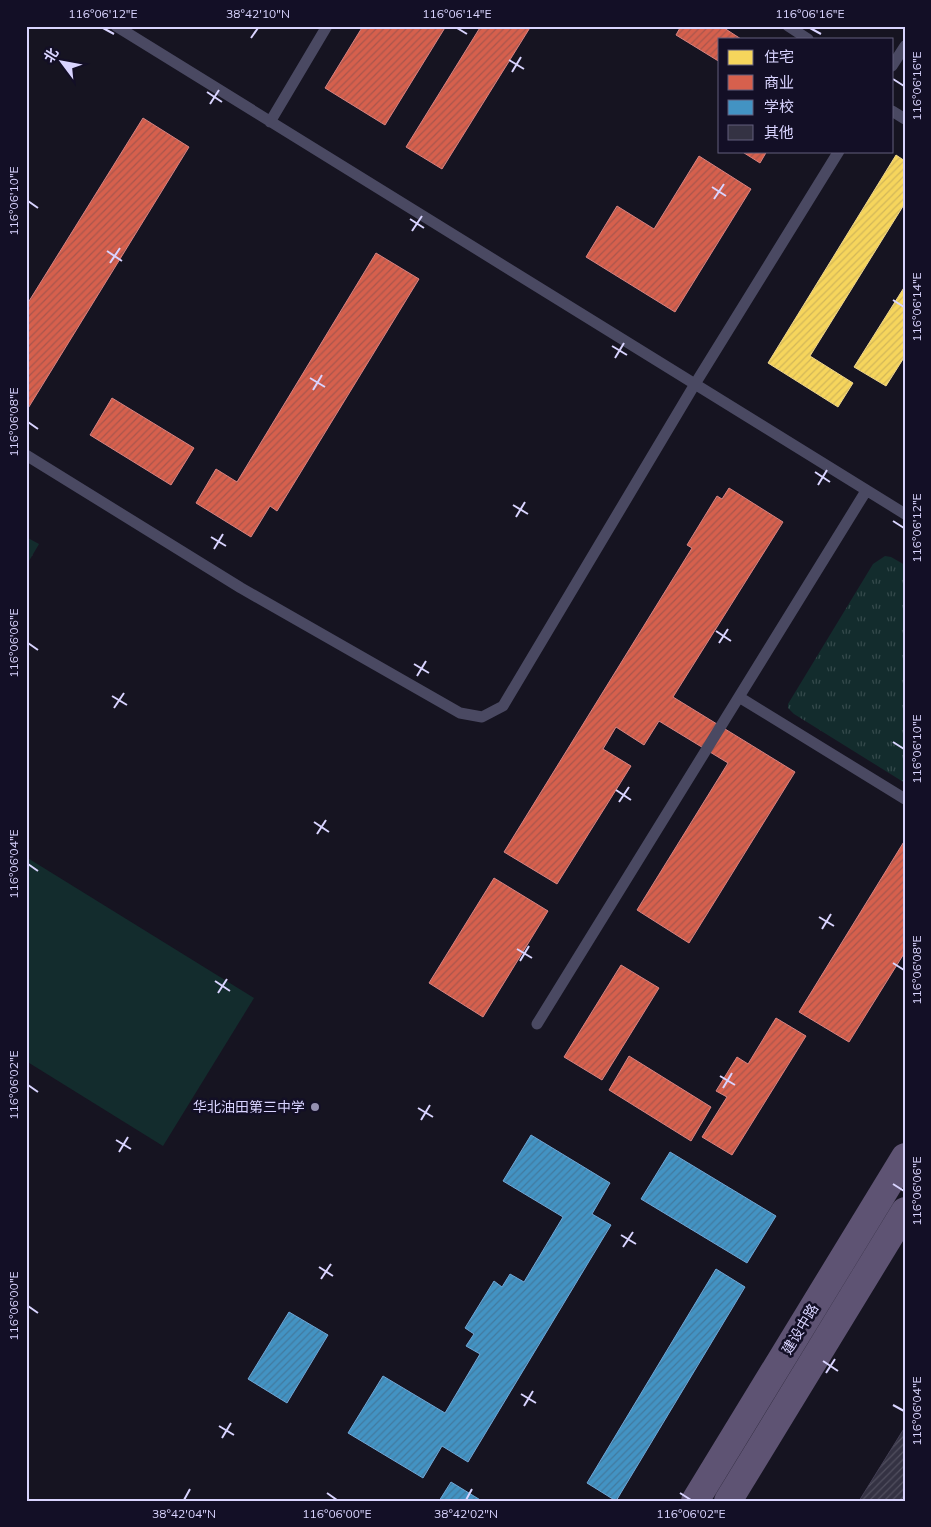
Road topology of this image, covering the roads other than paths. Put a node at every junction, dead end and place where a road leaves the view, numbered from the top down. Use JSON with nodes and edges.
{"nodes":[{"id":1,"x":116,"y":26,"type":"edge"},
{"id":2,"x":327,"y":26,"type":"edge"},
{"id":3,"x":788,"y":26,"type":"edge"},
{"id":4,"x":806,"y":38,"type":"edge"},
{"id":5,"x":905,"y":46,"type":"edge"},
{"id":6,"x":894,"y":63,"type":"edge"},
{"id":7,"x":894,"y":112,"type":"edge"},
{"id":8,"x":905,"y":119,"type":"edge"},
{"id":9,"x":270,"y":122,"type":"junction"},
{"id":10,"x":838,"y":152,"type":"edge"},
{"id":11,"x":695,"y":384,"type":"junction"},
{"id":12,"x":26,"y":455,"type":"edge"},
{"id":13,"x":866,"y":491,"type":"junction"},
{"id":14,"x":905,"y":514,"type":"edge"},
{"id":15,"x":739,"y":697,"type":"junction"},
{"id":16,"x":905,"y":799,"type":"edge"},
{"id":17,"x":537,"y":1024,"type":"dead end"},
{"id":18,"x":905,"y":1157,"type":"edge"},
{"id":19,"x":905,"y":1211,"type":"edge"},
{"id":20,"x":695,"y":1501,"type":"edge"},
{"id":21,"x":728,"y":1501,"type":"edge"}],
"edges":[{"from":1,"to":9,"type":"lane"},
{"from":2,"to":9,"type":"lane"},
{"from":3,"to":4,"type":"lane"},
{"from":5,"to":6,"type":"lane"},
{"from":7,"to":8,"type":"lane"},
{"from":9,"to":11,"type":"lane"},
{"from":10,"to":11,"type":"lane"},
{"from":11,"to":12,"type":"lane"},
{"from":11,"to":13,"type":"lane"},
{"from":13,"to":14,"type":"lane"},
{"from":13,"to":15,"type":"lane"},
{"from":15,"to":16,"type":"lane"},
{"from":15,"to":17,"type":"lane"},
{"from":18,"to":20,"type":"main road","name":"建设中路"},
{"from":19,"to":21,"type":"main road","name":"建设中路"}]}
